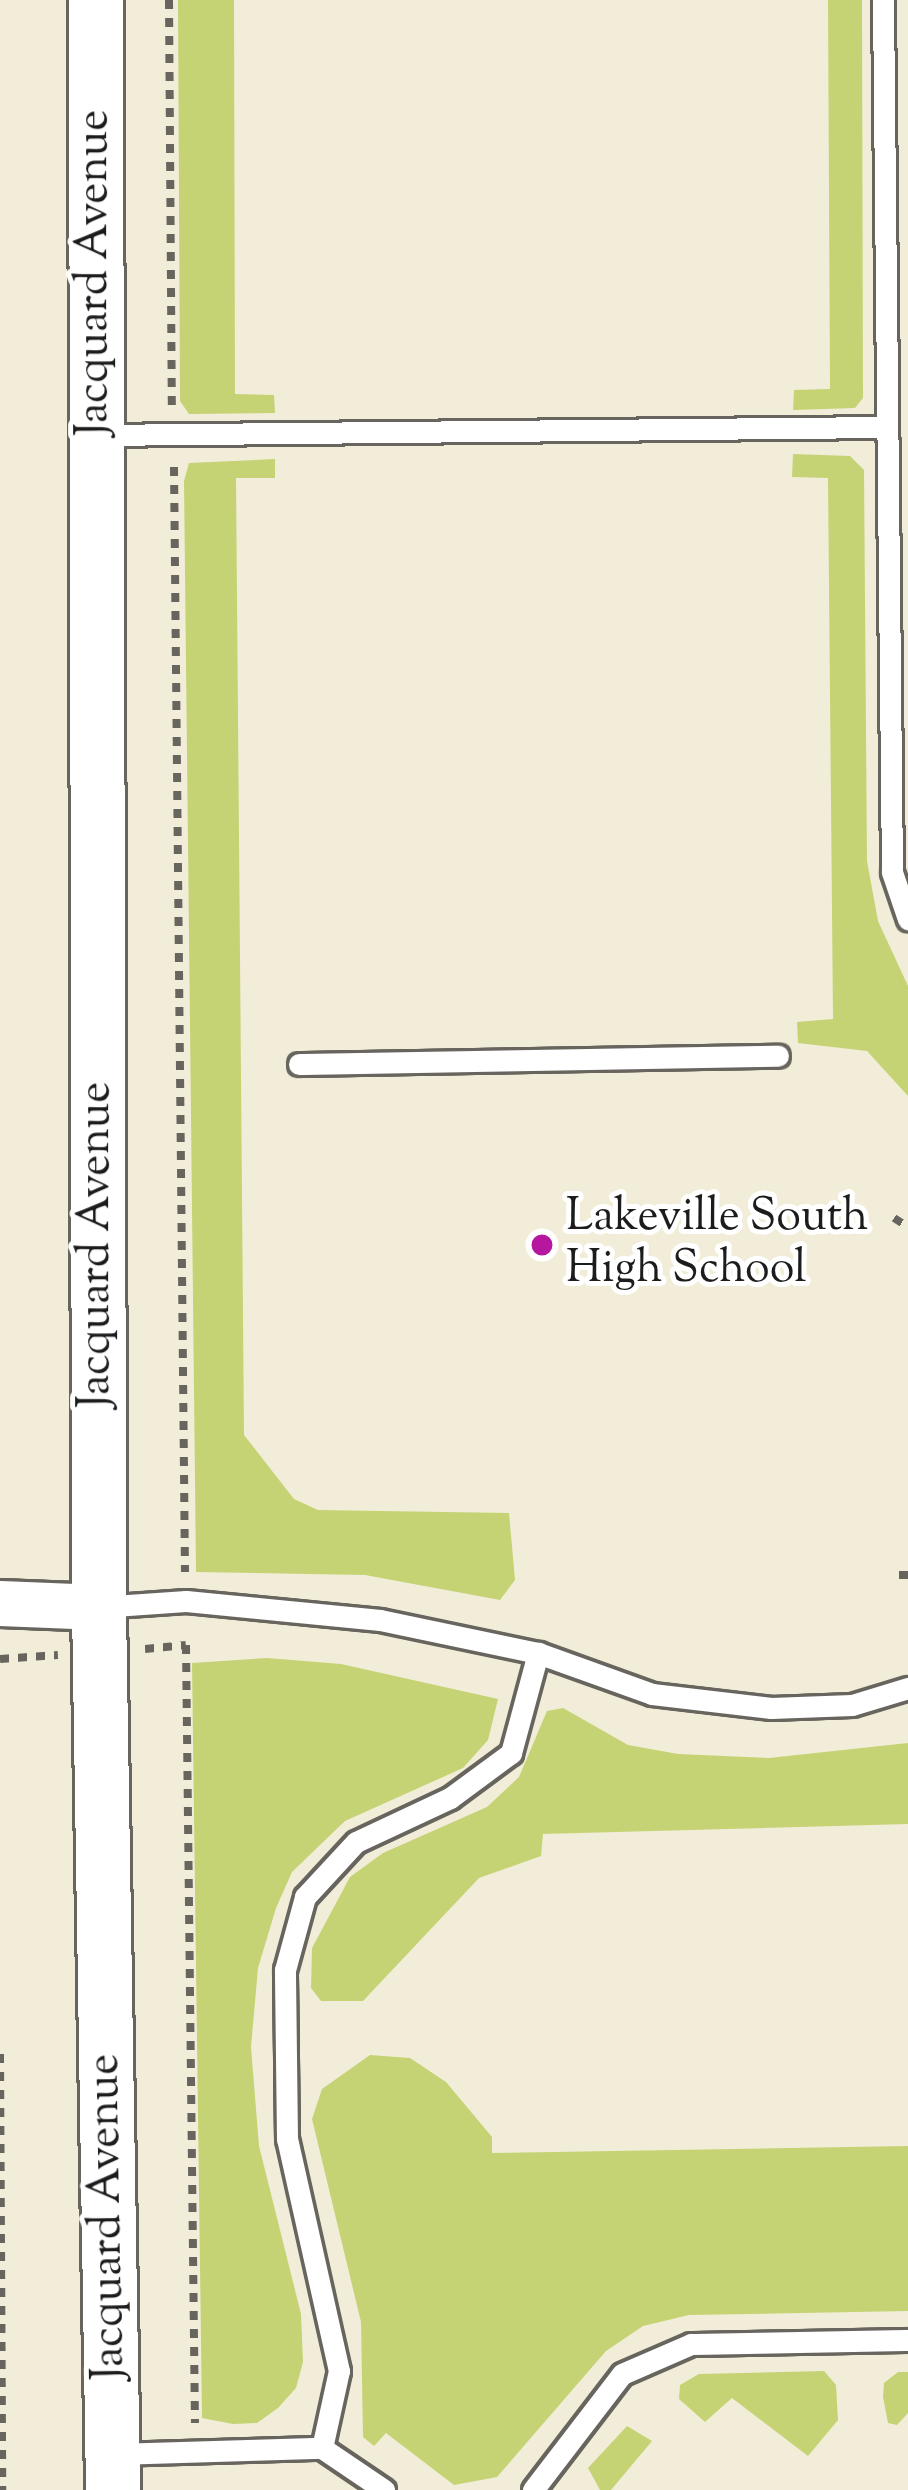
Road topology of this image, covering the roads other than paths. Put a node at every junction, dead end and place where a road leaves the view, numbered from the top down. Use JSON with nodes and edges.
{"nodes":[{"id":1,"x":96,"y":0,"type":"edge"},
{"id":2,"x":883,"y":0,"type":"edge"},
{"id":3,"x":887,"y":427,"type":"junction"},
{"id":4,"x":97,"y":435,"type":"junction"},
{"id":5,"x":908,"y":919,"type":"edge"},
{"id":6,"x":778,"y":1056,"type":"dead end"},
{"id":7,"x":299,"y":1064,"type":"dead end"},
{"id":8,"x":0,"y":1603,"type":"edge"},
{"id":9,"x":99,"y":1607,"type":"junction"},
{"id":10,"x":538,"y":1653,"type":"junction"},
{"id":11,"x":908,"y":1688,"type":"edge"},
{"id":12,"x":908,"y":2340,"type":"edge"},
{"id":13,"x":322,"y":2448,"type":"junction"},
{"id":14,"x":112,"y":2472,"type":"edge"},
{"id":15,"x":383,"y":2490,"type":"edge"},
{"id":16,"x":533,"y":2490,"type":"edge"}],
"edges":[{"from":1,"to":4,"type":"street","name":"Jacquard Avenue"},
{"from":2,"to":3,"type":"lane"},
{"from":3,"to":4,"type":"lane"},
{"from":3,"to":5,"type":"lane"},
{"from":4,"to":9,"type":"street","name":"Jacquard Avenue"},
{"from":6,"to":7,"type":"lane"},
{"from":8,"to":9,"type":"street"},
{"from":9,"to":10,"type":"lane"},
{"from":9,"to":14,"type":"street","name":"Jacquard Avenue"},
{"from":10,"to":11,"type":"lane"},
{"from":10,"to":13,"type":"lane"},
{"from":12,"to":16,"type":"lane"},
{"from":13,"to":14,"type":"lane"},
{"from":13,"to":15,"type":"lane"}]}
